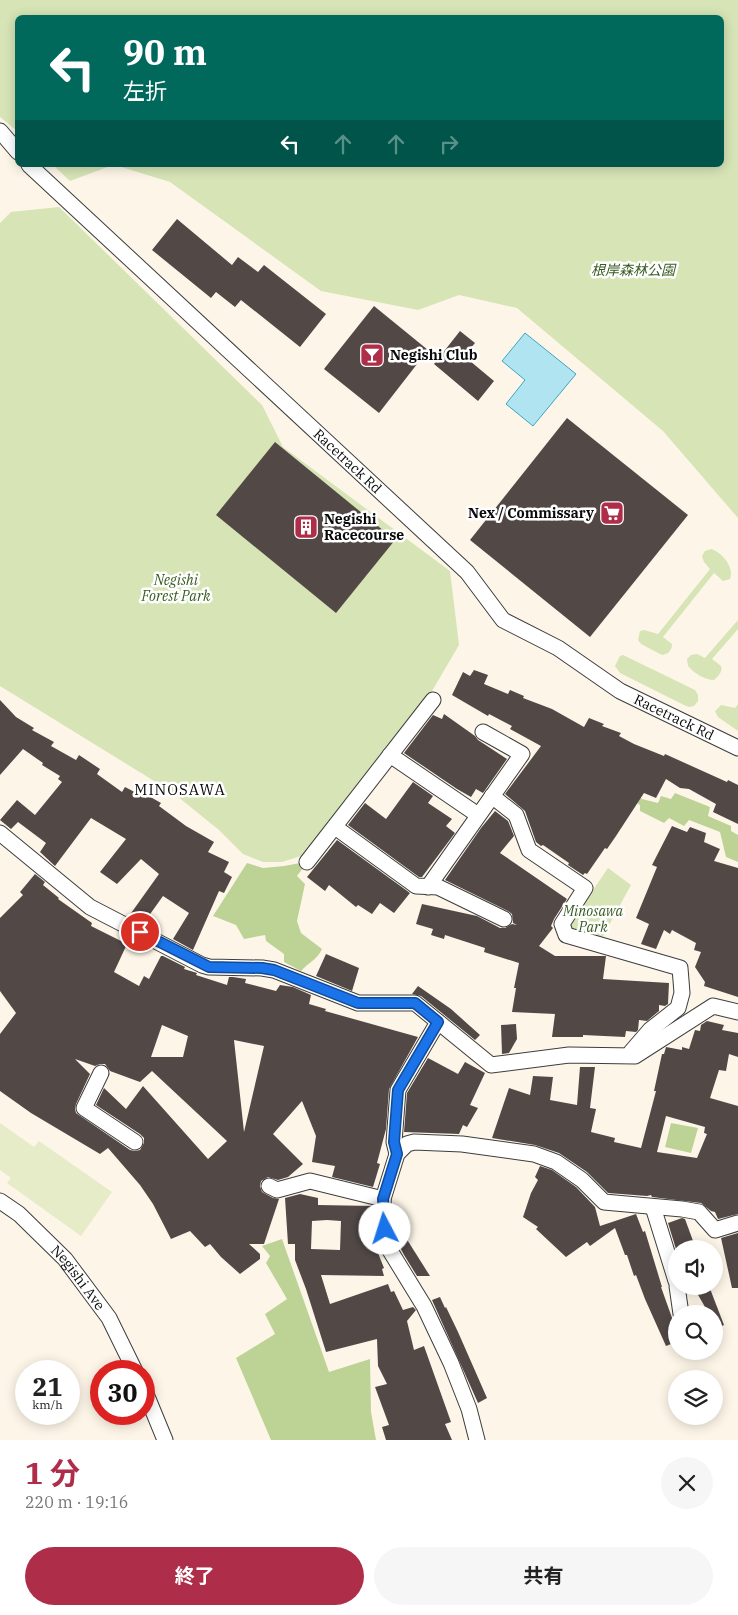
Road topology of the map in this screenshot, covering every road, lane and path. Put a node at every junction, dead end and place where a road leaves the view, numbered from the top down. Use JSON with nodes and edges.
{"nodes":[{"id":1,"x":0,"y":131,"type":"edge"},
{"id":2,"x":15,"y":148,"type":"edge"},
{"id":3,"x":31,"y":167,"type":"edge"},
{"id":4,"x":433,"y":700,"type":"dead end"},
{"id":5,"x":482,"y":732,"type":"dead end"},
{"id":6,"x":738,"y":748,"type":"edge"},
{"id":7,"x":390,"y":755,"type":"junction"},
{"id":8,"x":492,"y":796,"type":"junction"},
{"id":9,"x":478,"y":815,"type":"junction"},
{"id":10,"x":335,"y":826,"type":"junction"},
{"id":11,"x":0,"y":833,"type":"edge"},
{"id":12,"x":307,"y":862,"type":"dead end"},
{"id":13,"x":428,"y":887,"type":"junction"},
{"id":14,"x":504,"y":919,"type":"dead end"},
{"id":15,"x":738,"y":1012,"type":"edge"},
{"id":16,"x":438,"y":1022,"type":"junction"},
{"id":17,"x":627,"y":1055,"type":"junction"},
{"id":18,"x":101,"y":1073,"type":"dead end"},
{"id":19,"x":135,"y":1142,"type":"dead end"},
{"id":20,"x":397,"y":1154,"type":"junction"},
{"id":21,"x":269,"y":1186,"type":"dead end"},
{"id":22,"x":383,"y":1199,"type":"junction"},
{"id":23,"x":0,"y":1201,"type":"edge"},
{"id":24,"x":653,"y":1207,"type":"junction"},
{"id":25,"x":738,"y":1223,"type":"edge"},
{"id":26,"x":668,"y":1255,"type":"edge"},
{"id":27,"x":130,"y":1360,"type":"edge"},
{"id":28,"x":155,"y":1416,"type":"edge"},
{"id":29,"x":165,"y":1440,"type":"edge"},
{"id":30,"x":478,"y":1440,"type":"edge"}],
"edges":[{"from":1,"to":2,"type":"street"},
{"from":3,"to":6,"type":"street","name":"Racetrack Rd"},
{"from":4,"to":7,"type":"street"},
{"from":5,"to":8,"type":"street"},
{"from":7,"to":9,"type":"street"},
{"from":7,"to":10,"type":"street"},
{"from":8,"to":9,"type":"street"},
{"from":8,"to":17,"type":"street"},
{"from":9,"to":13,"type":"street"},
{"from":10,"to":12,"type":"street"},
{"from":10,"to":13,"type":"street"},
{"from":11,"to":16,"type":"street"},
{"from":13,"to":14,"type":"street"},
{"from":15,"to":17,"type":"street"},
{"from":16,"to":17,"type":"street"},
{"from":16,"to":20,"type":"street"},
{"from":18,"to":19,"type":"street"},
{"from":20,"to":22,"type":"street"},
{"from":20,"to":24,"type":"street"},
{"from":21,"to":22,"type":"street"},
{"from":22,"to":30,"type":"street"},
{"from":23,"to":27,"type":"street","name":"Negishi Ave"},
{"from":24,"to":25,"type":"street"},
{"from":24,"to":26,"type":"street"},
{"from":28,"to":29,"type":"street"}]}
